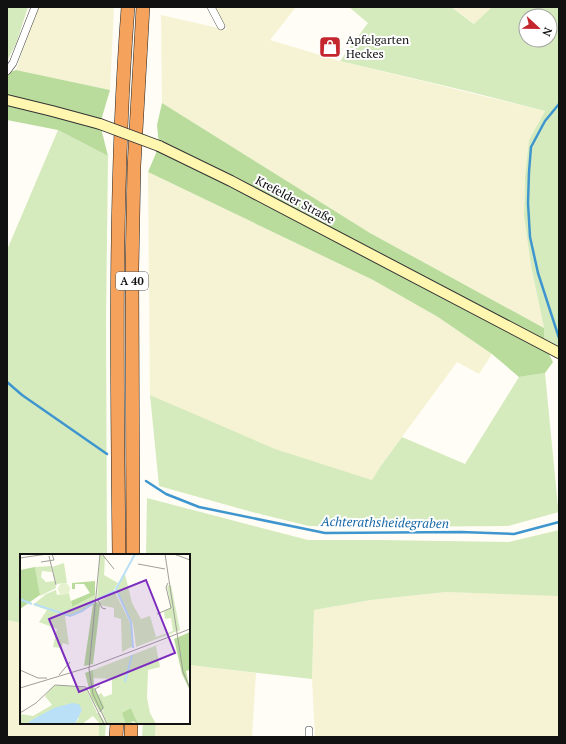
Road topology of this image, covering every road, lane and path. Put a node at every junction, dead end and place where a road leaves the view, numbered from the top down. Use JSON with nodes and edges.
{"nodes":[{"id":1,"x":35,"y":7,"type":"edge"},
{"id":2,"x":128,"y":7,"type":"edge"},
{"id":3,"x":143,"y":7,"type":"edge"},
{"id":4,"x":211,"y":7,"type":"edge"},
{"id":5,"x":221,"y":26,"type":"dead end"},
{"id":6,"x":7,"y":71,"type":"edge"},
{"id":7,"x":7,"y":100,"type":"edge"},
{"id":8,"x":559,"y":353,"type":"edge"},
{"id":9,"x":119,"y":554,"type":"edge"},
{"id":10,"x":133,"y":554,"type":"edge"},
{"id":11,"x":117,"y":724,"type":"edge"},
{"id":12,"x":131,"y":724,"type":"edge"},
{"id":13,"x":116,"y":737,"type":"edge"},
{"id":14,"x":131,"y":737,"type":"edge"}],
"edges":[{"from":1,"to":6,"type":"street"},
{"from":2,"to":9,"type":"highway","number":"A 40"},
{"from":3,"to":10,"type":"highway","number":"A 40"},
{"from":4,"to":5,"type":"street"},
{"from":7,"to":8,"type":"main road","name":"Krefelder Straße","bridge":true},
{"from":11,"to":13,"type":"highway"},
{"from":12,"to":14,"type":"highway"}]}
